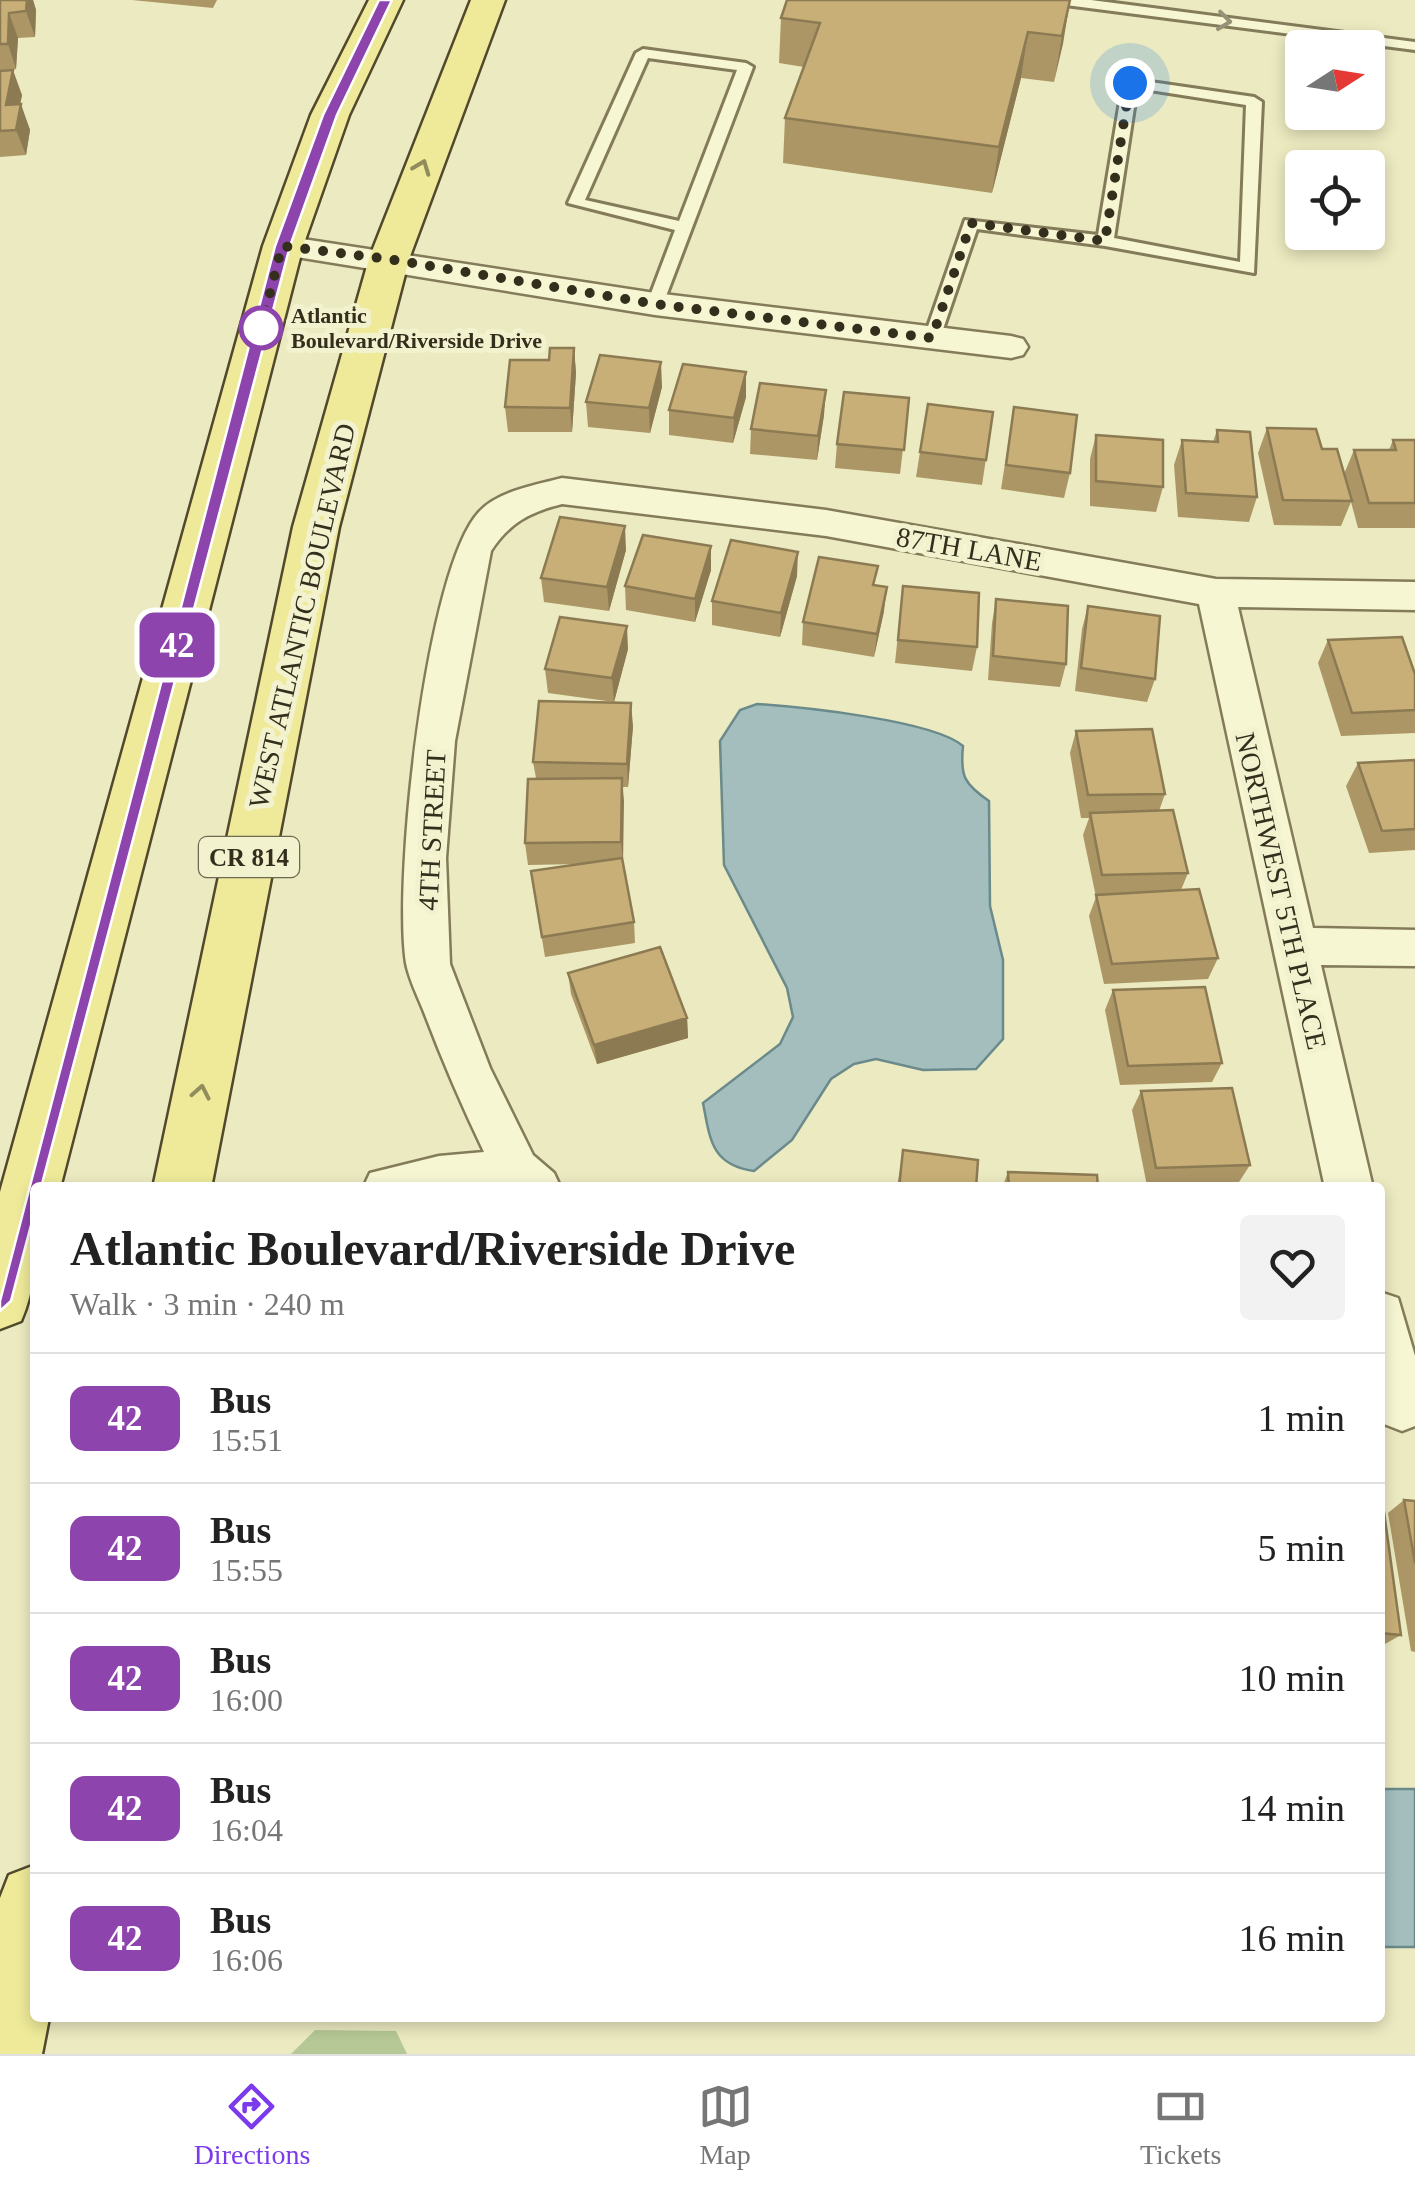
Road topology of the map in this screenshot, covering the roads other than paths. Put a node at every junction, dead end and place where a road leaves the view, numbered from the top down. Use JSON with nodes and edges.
{"nodes":[{"id":1,"x":386,"y":0,"type":"edge"},
{"id":2,"x":488,"y":0,"type":"edge"},
{"id":3,"x":1058,"y":0,"type":"edge"},
{"id":4,"x":1415,"y":46,"type":"edge"},
{"id":5,"x":682,"y":226,"type":"junction"},
{"id":6,"x":1105,"y":241,"type":"junction"},
{"id":7,"x":282,"y":246,"type":"junction"},
{"id":8,"x":388,"y":259,"type":"junction"},
{"id":9,"x":655,"y":304,"type":"junction"},
{"id":10,"x":932,"y":338,"type":"junction"},
{"id":11,"x":1011,"y":347,"type":"dead end"},
{"id":12,"x":525,"y":501,"type":"joint"},
{"id":13,"x":1216,"y":593,"type":"junction"},
{"id":14,"x":1415,"y":596,"type":"edge"},
{"id":15,"x":1292,"y":946,"type":"junction"},
{"id":16,"x":1415,"y":948,"type":"edge"},
{"id":17,"x":526,"y":1179,"type":"edge"},
{"id":18,"x":37,"y":1182,"type":"edge"},
{"id":19,"x":183,"y":1182,"type":"edge"},
{"id":20,"x":415,"y":1182,"type":"edge"},
{"id":21,"x":1349,"y":1182,"type":"edge"},
{"id":22,"x":30,"y":1207,"type":"edge"},
{"id":23,"x":17,"y":1257,"type":"edge"},
{"id":24,"x":1385,"y":1340,"type":"edge"},
{"id":25,"x":1399,"y":1406,"type":"edge"},
{"id":26,"x":30,"y":1925,"type":"edge"},
{"id":27,"x":4,"y":2054,"type":"edge"}],
"edges":[{"from":1,"to":7,"type":"main road"},
{"from":8,"to":2,"type":"main road","name":"WEST ATLANTIC BOULEVARD","number":"CR 814","one_way":true},
{"from":3,"to":4,"type":"lane","one_way":true},
{"from":5,"to":5,"type":"lane"},
{"from":5,"to":9,"type":"lane"},
{"from":6,"to":6,"type":"lane"},
{"from":6,"to":10,"type":"lane"},
{"from":7,"to":8,"type":"street"},
{"from":7,"to":18,"type":"main road"},
{"from":8,"to":9,"type":"street"},
{"from":19,"to":8,"type":"main road","name":"WEST ATLANTIC BOULEVARD","number":"CR 814","one_way":true},
{"from":9,"to":10,"type":"street"},
{"from":10,"to":11,"type":"street"},
{"from":12,"to":13,"type":"street","name":"87TH LANE"},
{"from":12,"to":17,"type":"street","name":"4TH STREET"},
{"from":13,"to":14,"type":"street","name":"87TH LANE"},
{"from":13,"to":15,"type":"street","name":"NORTHWEST 5TH PLACE"},
{"from":15,"to":16,"type":"street"},
{"from":15,"to":21,"type":"street","name":"NORTHWEST 5TH PLACE"},
{"from":17,"to":20,"type":"street"},
{"from":22,"to":23,"type":"main road"},
{"from":24,"to":25,"type":"street"},
{"from":26,"to":27,"type":"main road"}]}
